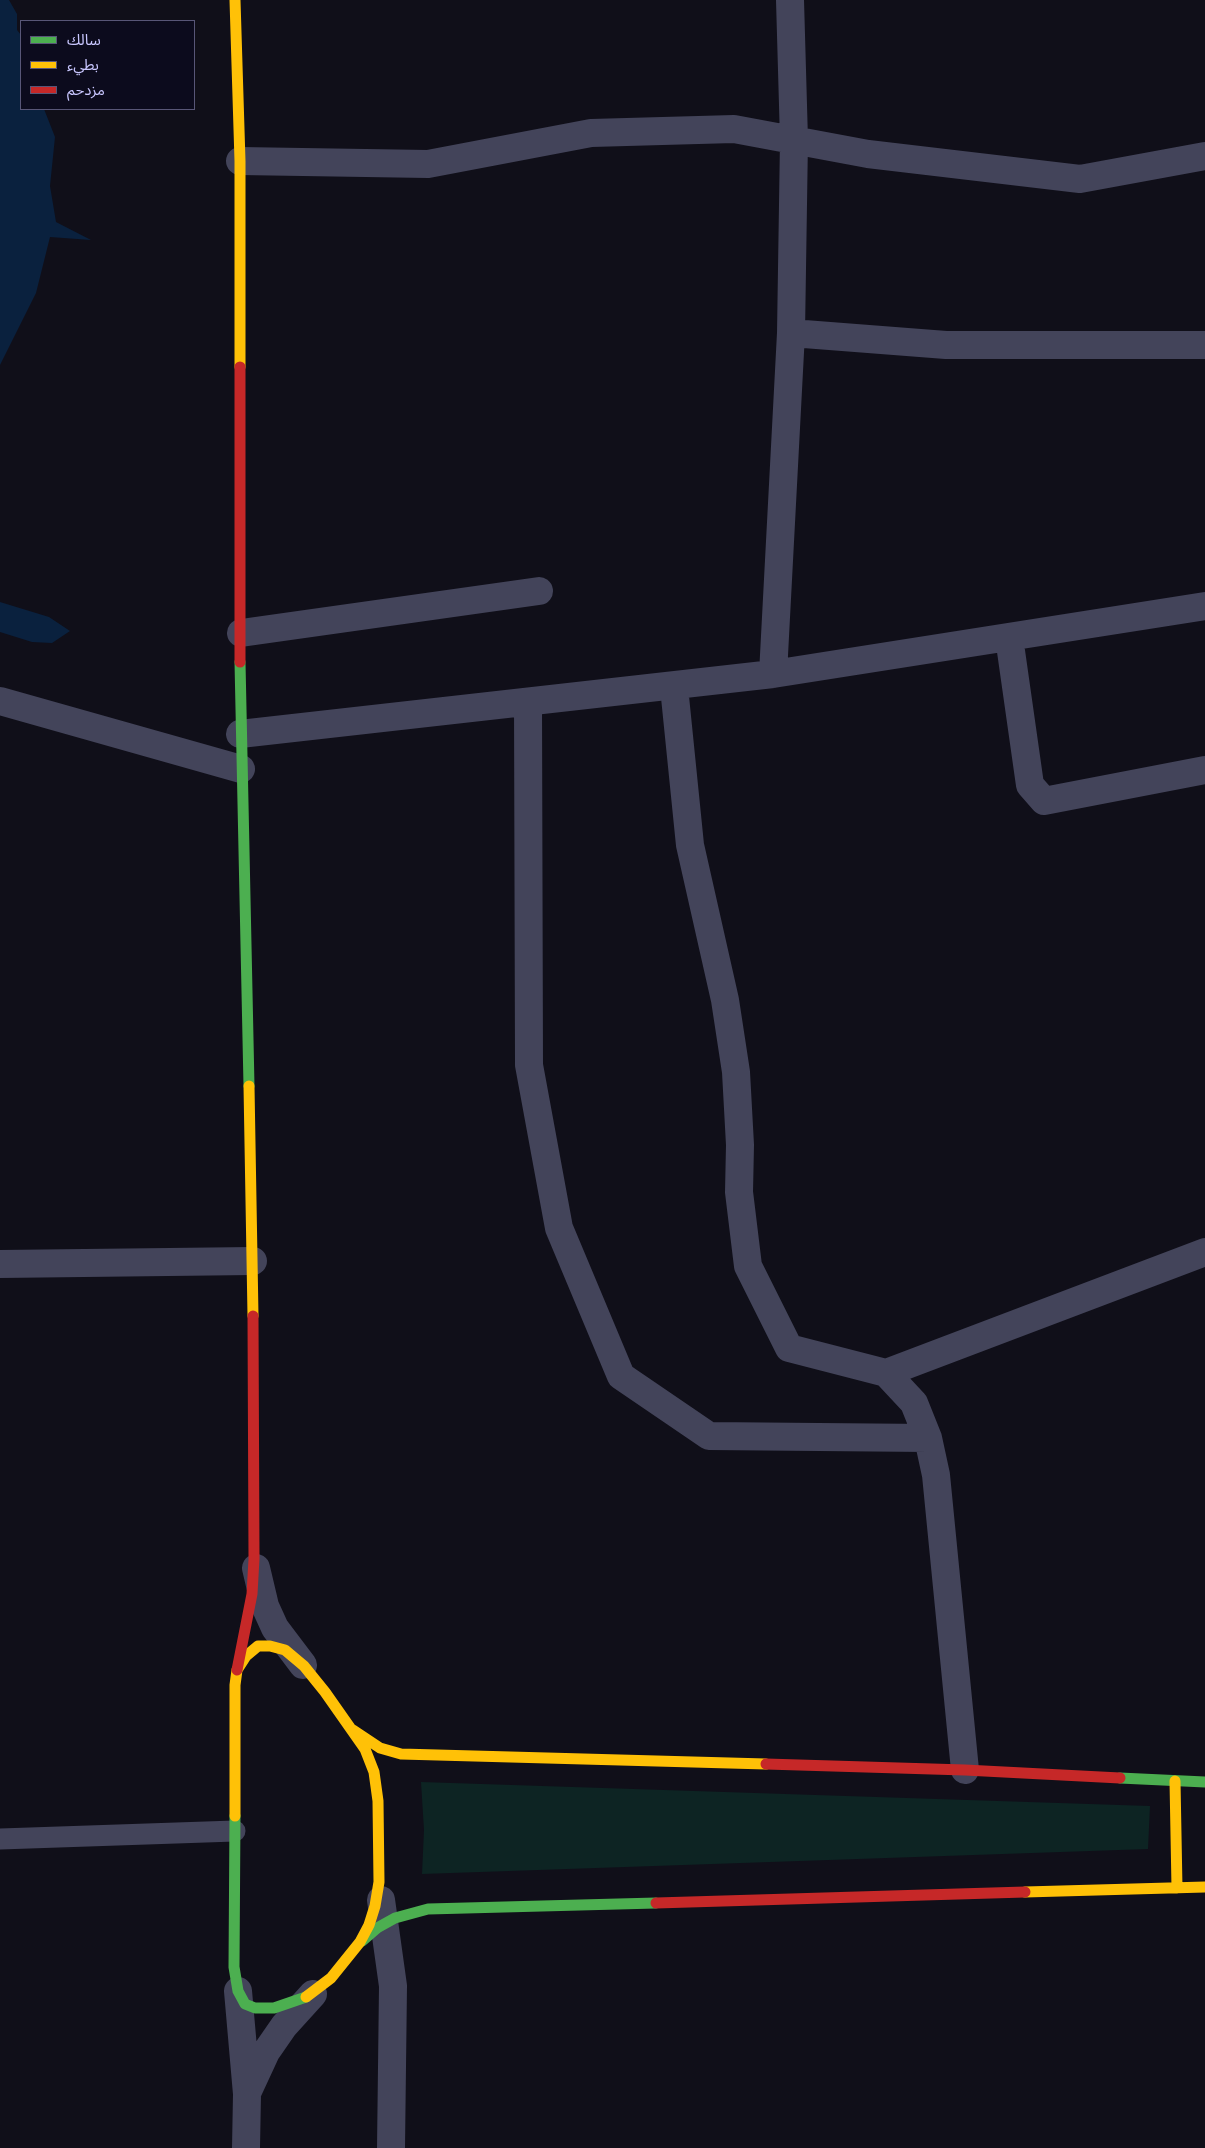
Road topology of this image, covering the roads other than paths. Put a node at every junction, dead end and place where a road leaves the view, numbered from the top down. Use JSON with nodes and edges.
{"nodes":[{"id":1,"x":235,"y":0,"type":"edge"},
{"id":2,"x":790,"y":0,"type":"edge"},
{"id":3,"x":794,"y":140,"type":"junction"},
{"id":4,"x":1205,"y":156,"type":"edge"},
{"id":5,"x":240,"y":161,"type":"junction"},
{"id":6,"x":791,"y":333,"type":"junction"},
{"id":7,"x":1205,"y":345,"type":"edge"},
{"id":8,"x":539,"y":591,"type":"dead end"},
{"id":9,"x":1205,"y":606,"type":"edge"},
{"id":10,"x":241,"y":632,"type":"junction"},
{"id":11,"x":1009,"y":637,"type":"junction"},
{"id":12,"x":773,"y":674,"type":"junction"},
{"id":13,"x":674,"y":687,"type":"junction"},
{"id":14,"x":0,"y":701,"type":"edge"},
{"id":15,"x":528,"y":702,"type":"junction"},
{"id":16,"x":240,"y":734,"type":"junction"},
{"id":17,"x":241,"y":769,"type":"junction"},
{"id":18,"x":1205,"y":770,"type":"edge"},
{"id":19,"x":1205,"y":1252,"type":"edge"},
{"id":20,"x":253,"y":1262,"type":"junction"},
{"id":21,"x":0,"y":1264,"type":"edge"},
{"id":22,"x":886,"y":1373,"type":"junction"},
{"id":23,"x":928,"y":1438,"type":"junction"},
{"id":24,"x":254,"y":1559,"type":"junction"},
{"id":25,"x":304,"y":1666,"type":"junction"},
{"id":26,"x":238,"y":1670,"type":"junction"},
{"id":27,"x":352,"y":1729,"type":"junction"},
{"id":28,"x":965,"y":1770,"type":"junction"},
{"id":29,"x":1175,"y":1781,"type":"junction"},
{"id":30,"x":1205,"y":1782,"type":"edge"},
{"id":31,"x":234,"y":1831,"type":"junction"},
{"id":32,"x":0,"y":1839,"type":"edge"},
{"id":33,"x":379,"y":1882,"type":"junction"},
{"id":34,"x":1205,"y":1887,"type":"edge"},
{"id":35,"x":1177,"y":1888,"type":"junction"},
{"id":36,"x":384,"y":1924,"type":"junction"},
{"id":37,"x":360,"y":1942,"type":"junction"},
{"id":38,"x":238,"y":1991,"type":"junction"},
{"id":39,"x":313,"y":1994,"type":"junction"},
{"id":40,"x":247,"y":2094,"type":"junction"},
{"id":41,"x":246,"y":2148,"type":"edge"},
{"id":42,"x":391,"y":2148,"type":"edge"}],
"edges":[{"from":1,"to":5,"type":"street"},
{"from":2,"to":3,"type":"street"},
{"from":3,"to":4,"type":"street"},
{"from":3,"to":5,"type":"street"},
{"from":3,"to":6,"type":"street"},
{"from":5,"to":10,"type":"street"},
{"from":6,"to":7,"type":"street"},
{"from":6,"to":12,"type":"street"},
{"from":8,"to":10,"type":"street"},
{"from":9,"to":11,"type":"street"},
{"from":10,"to":16,"type":"street"},
{"from":11,"to":12,"type":"street"},
{"from":11,"to":18,"type":"street"},
{"from":12,"to":13,"type":"street"},
{"from":13,"to":15,"type":"street"},
{"from":13,"to":22,"type":"street"},
{"from":14,"to":17,"type":"street"},
{"from":15,"to":16,"type":"street"},
{"from":15,"to":23,"type":"street"},
{"from":16,"to":17,"type":"street"},
{"from":17,"to":20,"type":"street"},
{"from":19,"to":22,"type":"street"},
{"from":20,"to":21,"type":"street"},
{"from":20,"to":24,"type":"street"},
{"from":22,"to":23,"type":"street"},
{"from":23,"to":28,"type":"street"},
{"from":24,"to":25,"type":"street"},
{"from":24,"to":26,"type":"street"},
{"from":25,"to":26,"type":"street"},
{"from":25,"to":27,"type":"street"},
{"from":26,"to":31,"type":"street"},
{"from":27,"to":28,"type":"street"},
{"from":27,"to":33,"type":"street"},
{"from":28,"to":29,"type":"street"},
{"from":29,"to":30,"type":"street"},
{"from":29,"to":35,"type":"street"},
{"from":31,"to":32,"type":"lane"},
{"from":31,"to":38,"type":"street"},
{"from":33,"to":36,"type":"street"},
{"from":33,"to":37,"type":"street"},
{"from":34,"to":35,"type":"street"},
{"from":35,"to":36,"type":"street"},
{"from":36,"to":37,"type":"street"},
{"from":36,"to":42,"type":"street"},
{"from":37,"to":39,"type":"street"},
{"from":38,"to":39,"type":"street"},
{"from":38,"to":40,"type":"street"},
{"from":39,"to":40,"type":"street"},
{"from":40,"to":41,"type":"street"}]}
